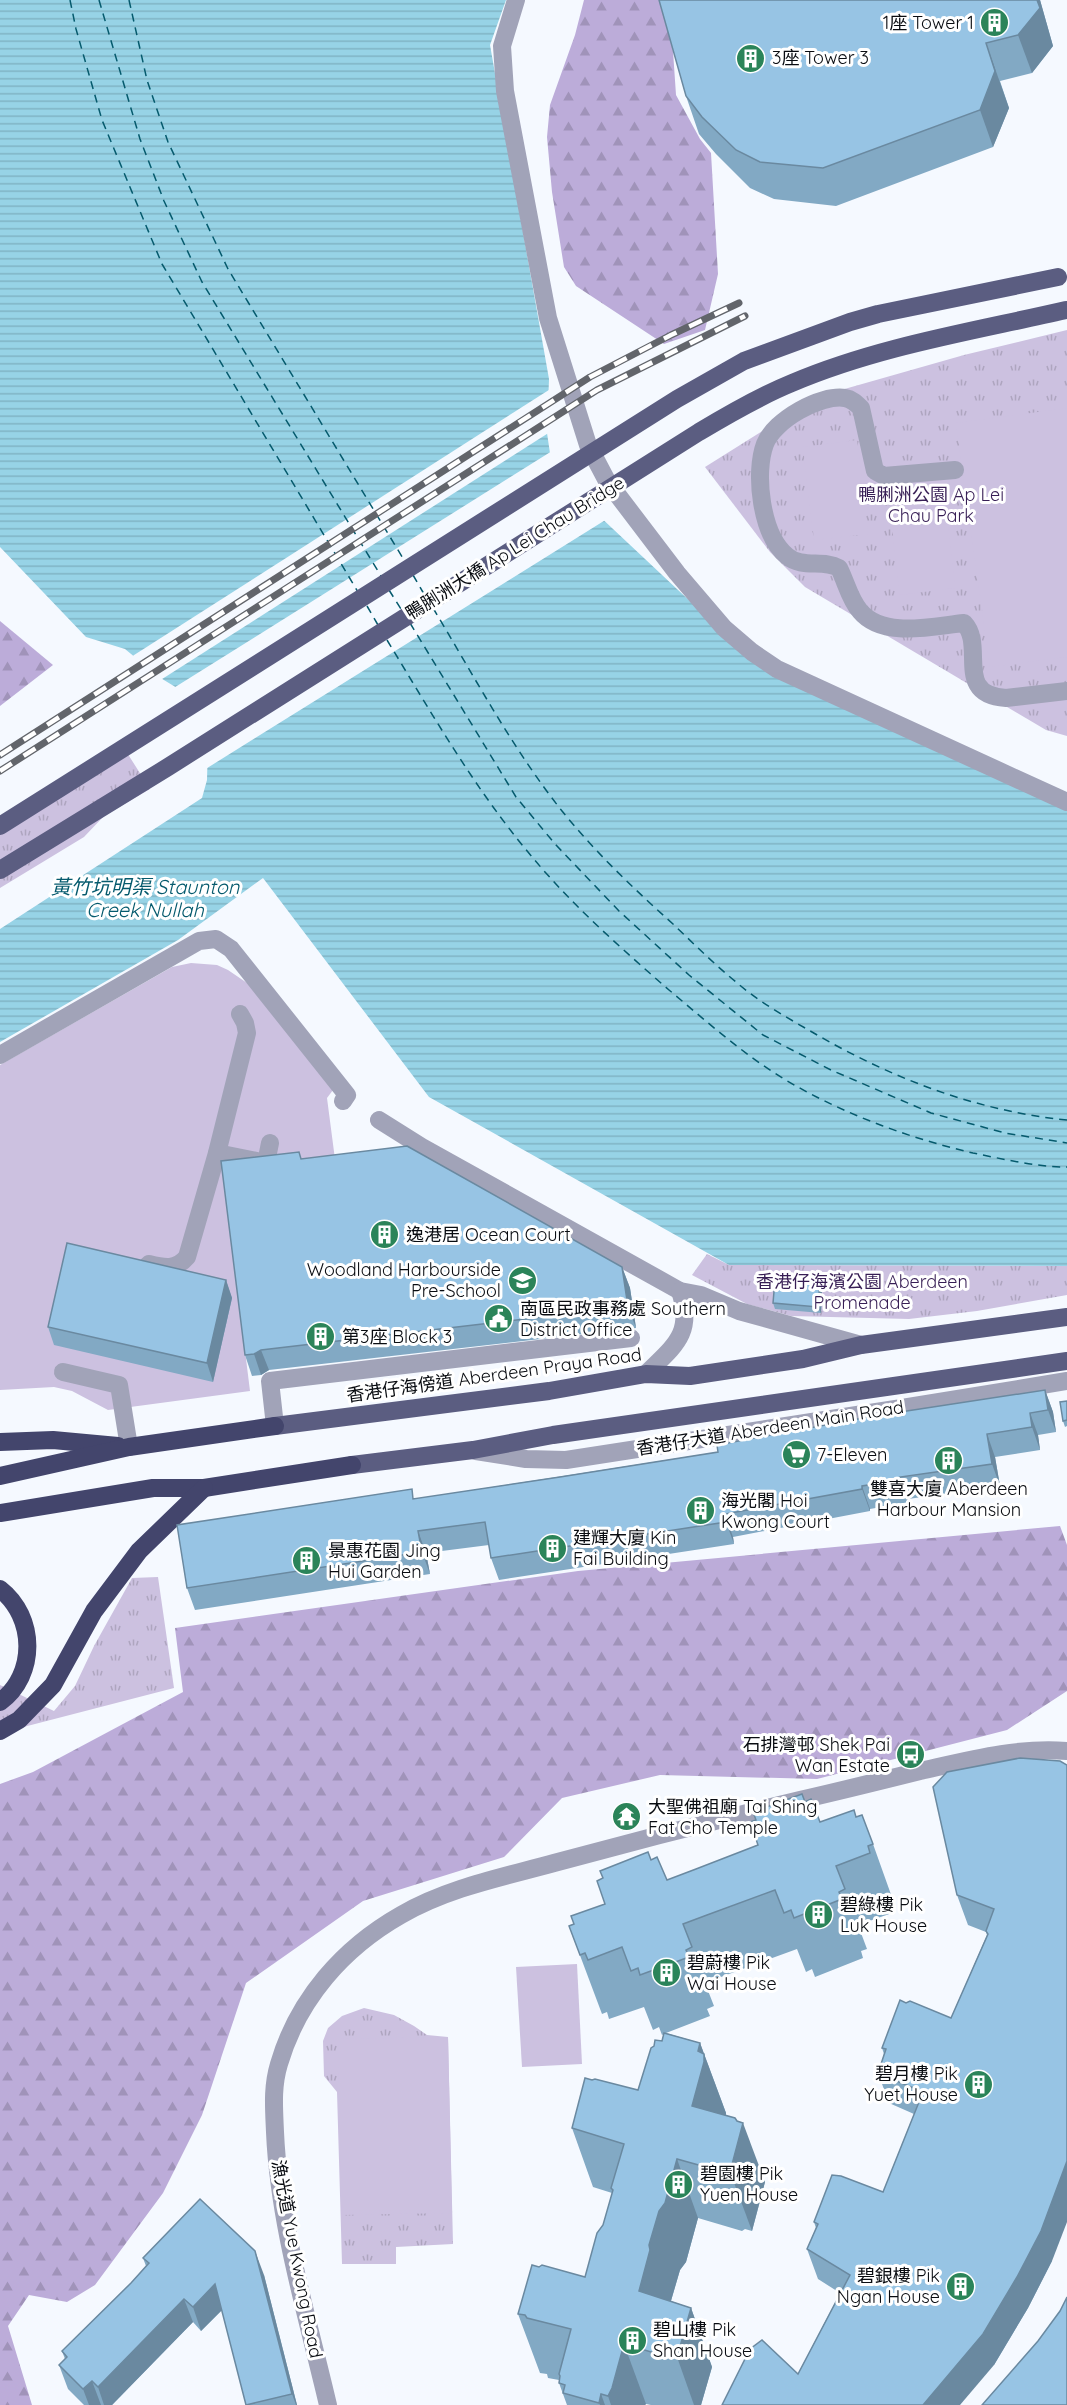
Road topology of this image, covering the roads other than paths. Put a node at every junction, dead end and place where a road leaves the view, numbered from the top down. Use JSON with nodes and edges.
{"nodes":[{"id":1,"x":516,"y":0,"type":"edge"},
{"id":2,"x":1062,"y":275,"type":"edge"},
{"id":3,"x":1067,"y":310,"type":"edge"},
{"id":4,"x":955,"y":470,"type":"dead end"},
{"id":5,"x":1067,"y":691,"type":"edge"},
{"id":6,"x":1067,"y":802,"type":"edge"},
{"id":7,"x":0,"y":826,"type":"edge"},
{"id":8,"x":0,"y":870,"type":"edge"},
{"id":9,"x":240,"y":1014,"type":"dead end"},
{"id":10,"x":0,"y":1055,"type":"edge"},
{"id":11,"x":345,"y":1098,"type":"dead end"},
{"id":12,"x":379,"y":1120,"type":"dead end"},
{"id":13,"x":270,"y":1143,"type":"dead end"},
{"id":14,"x":217,"y":1153,"type":"junction"},
{"id":15,"x":130,"y":1259,"type":"edge"},
{"id":16,"x":680,"y":1291,"type":"junction"},
{"id":17,"x":1067,"y":1317,"type":"edge"},
{"id":18,"x":631,"y":1338,"type":"dead end"},
{"id":19,"x":861,"y":1345,"type":"junction"},
{"id":20,"x":1067,"y":1361,"type":"edge"},
{"id":21,"x":63,"y":1372,"type":"dead end"},
{"id":22,"x":646,"y":1374,"type":"junction"},
{"id":23,"x":1067,"y":1381,"type":"edge"},
{"id":24,"x":275,"y":1426,"type":"junction"},
{"id":25,"x":0,"y":1442,"type":"edge"},
{"id":26,"x":129,"y":1447,"type":"junction"},
{"id":27,"x":472,"y":1450,"type":"junction"},
{"id":28,"x":352,"y":1465,"type":"joint"},
{"id":29,"x":0,"y":1476,"type":"edge"},
{"id":30,"x":204,"y":1488,"type":"junction"},
{"id":31,"x":0,"y":1513,"type":"edge"},
{"id":32,"x":0,"y":1589,"type":"edge"},
{"id":33,"x":0,"y":1702,"type":"edge"},
{"id":34,"x":0,"y":1731,"type":"edge"},
{"id":35,"x":1067,"y":1751,"type":"edge"},
{"id":36,"x":328,"y":2405,"type":"edge"}],
"edges":[{"from":1,"to":6,"type":"street"},
{"from":2,"to":7,"type":"main road","bridge":true},
{"from":3,"to":8,"type":"main road","name":"鴨脷洲大橋 Ap Lei Chau Bridge","bridge":true},
{"from":4,"to":5,"type":"street"},
{"from":9,"to":14,"type":"street"},
{"from":10,"to":11,"type":"street"},
{"from":12,"to":16,"type":"street"},
{"from":13,"to":14,"type":"street"},
{"from":14,"to":15,"type":"street"},
{"from":16,"to":19,"type":"street"},
{"from":16,"to":22,"type":"street"},
{"from":17,"to":19,"type":"main road","name":"香港仔海傍道 Aberdeen Praya Road"},
{"from":18,"to":24,"type":"street","name":"香港仔海傍道 Aberdeen Praya Road"},
{"from":19,"to":22,"type":"main road","name":"香港仔海傍道 Aberdeen Praya Road"},
{"from":20,"to":27,"type":"main road"},
{"from":21,"to":26,"type":"street"},
{"from":22,"to":24,"type":"main road","name":"香港仔海傍道 Aberdeen Praya Road"},
{"from":23,"to":27,"type":"street","name":"香港仔大道 Aberdeen Main Road"},
{"from":24,"to":26,"type":"highway","name":"香港仔海傍道 Aberdeen Praya Road"},
{"from":25,"to":26,"type":"highway"},
{"from":26,"to":29,"type":"highway","name":"香港仔海傍道 Aberdeen Praya Road"},
{"from":27,"to":28,"type":"main road"},
{"from":28,"to":30,"type":"highway"},
{"from":30,"to":31,"type":"highway"},
{"from":30,"to":34,"type":"highway"},
{"from":32,"to":33,"type":"highway"},
{"from":35,"to":36,"type":"street","name":"漁光道 Yue Kwong Road"}]}
